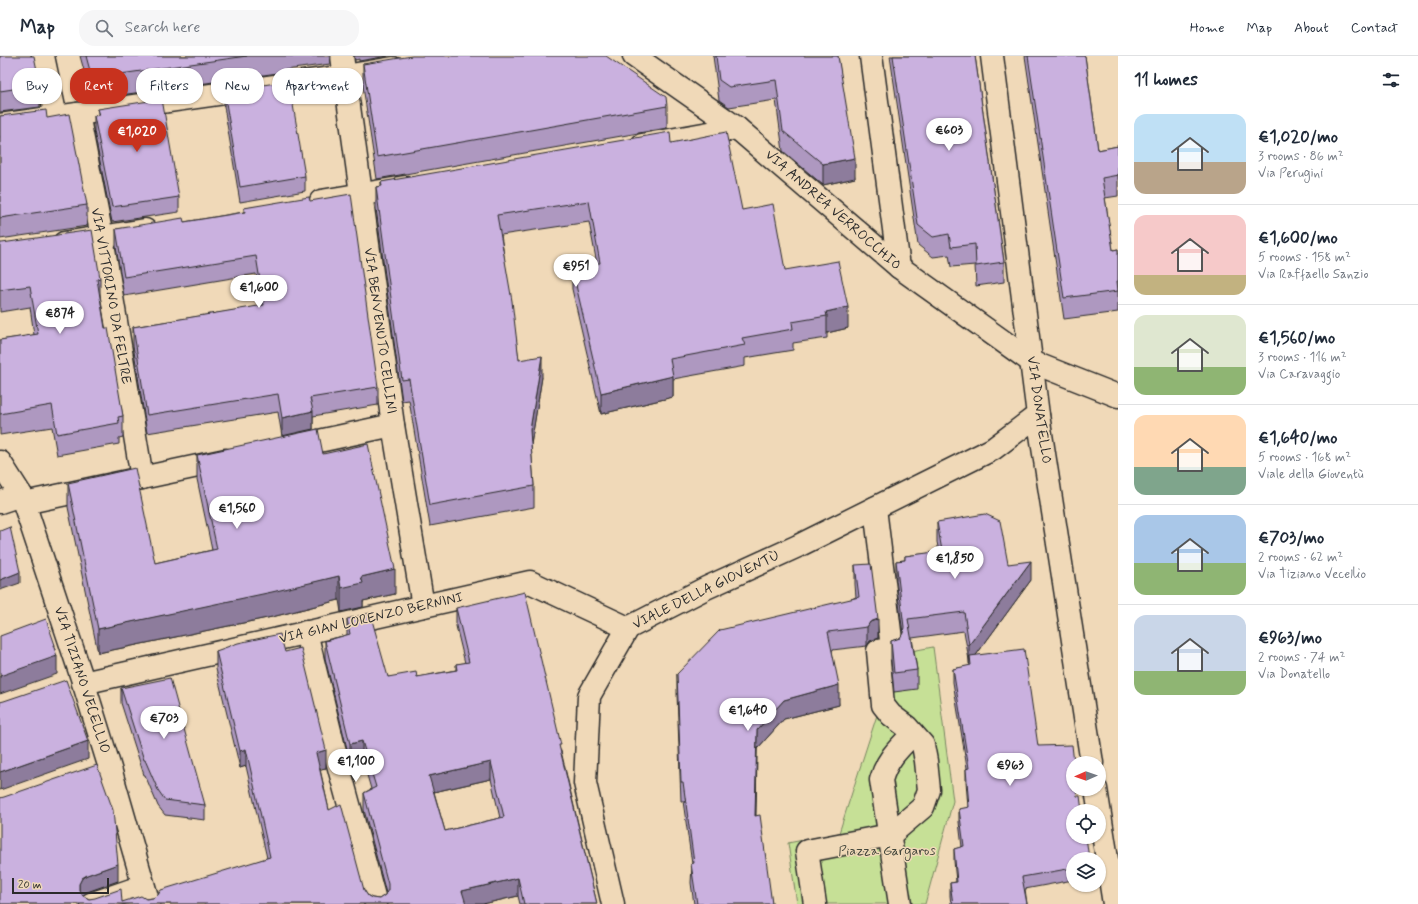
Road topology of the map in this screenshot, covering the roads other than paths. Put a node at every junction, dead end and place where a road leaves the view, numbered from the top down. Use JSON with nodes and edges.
{"nodes":[{"id":1,"x":43,"y":56,"type":"edge"},
{"id":2,"x":634,"y":56,"type":"edge"},
{"id":3,"x":871,"y":56,"type":"edge"},
{"id":4,"x":992,"y":56,"type":"edge"},
{"id":5,"x":416,"y":64,"type":"edge"},
{"id":6,"x":344,"y":66,"type":"edge"},
{"id":7,"x":78,"y":114,"type":"junction"},
{"id":8,"x":56,"y":117,"type":"junction"},
{"id":9,"x":0,"y":125,"type":"edge"},
{"id":10,"x":737,"y":128,"type":"junction"},
{"id":11,"x":620,"y":149,"type":"edge"},
{"id":12,"x":424,"y":184,"type":"edge"},
{"id":13,"x":361,"y":195,"type":"junction"},
{"id":14,"x":298,"y":205,"type":"edge"},
{"id":15,"x":164,"y":227,"type":"edge"},
{"id":16,"x":102,"y":237,"type":"junction"},
{"id":17,"x":47,"y":245,"type":"edge"},
{"id":18,"x":899,"y":267,"type":"junction"},
{"id":19,"x":1032,"y":362,"type":"junction"},
{"id":20,"x":1118,"y":396,"type":"edge"},
{"id":21,"x":1038,"y":415,"type":"junction"},
{"id":22,"x":393,"y":425,"type":"junction"},
{"id":23,"x":271,"y":451,"type":"edge"},
{"id":24,"x":248,"y":456,"type":"edge"},
{"id":25,"x":0,"y":462,"type":"edge"},
{"id":26,"x":142,"y":478,"type":"junction"},
{"id":27,"x":22,"y":499,"type":"junction"},
{"id":28,"x":0,"y":502,"type":"edge"},
{"id":29,"x":876,"y":508,"type":"junction"},
{"id":30,"x":423,"y":606,"type":"junction"},
{"id":31,"x":628,"y":628,"type":"junction"},
{"id":32,"x":306,"y":632,"type":"junction"},
{"id":33,"x":77,"y":681,"type":"junction"},
{"id":34,"x":913,"y":734,"type":"junction"},
{"id":35,"x":1091,"y":756,"type":"edge"},
{"id":36,"x":109,"y":765,"type":"junction"},
{"id":37,"x":87,"y":773,"type":"edge"},
{"id":38,"x":1097,"y":796,"type":"edge"},
{"id":39,"x":890,"y":835,"type":"junction"},
{"id":40,"x":146,"y":895,"type":"edge"},
{"id":41,"x":91,"y":904,"type":"edge"},
{"id":42,"x":376,"y":904,"type":"edge"},
{"id":43,"x":613,"y":904,"type":"edge"},
{"id":44,"x":815,"y":904,"type":"edge"},
{"id":45,"x":900,"y":904,"type":"edge"},
{"id":46,"x":1114,"y":904,"type":"edge"}],
"edges":[{"from":1,"to":8,"type":"street"},
{"from":2,"to":10,"type":"street","name":"VIA ANDREA VERROCCHIO"},
{"from":3,"to":18,"type":"street"},
{"from":4,"to":19,"type":"street","name":"VIA DONATELLO"},
{"from":5,"to":6,"type":"street"},
{"from":6,"to":7,"type":"street"},
{"from":6,"to":13,"type":"street","name":"VIA BENVENUTO CELLINI"},
{"from":7,"to":8,"type":"street"},
{"from":7,"to":16,"type":"street","name":"VIA VITTORINO DA FELTRE"},
{"from":8,"to":9,"type":"street"},
{"from":10,"to":11,"type":"street"},
{"from":10,"to":18,"type":"street","name":"VIA ANDREA VERROCCHIO"},
{"from":12,"to":13,"type":"street"},
{"from":13,"to":14,"type":"street"},
{"from":13,"to":22,"type":"street","name":"VIA BENVENUTO CELLINI"},
{"from":15,"to":16,"type":"street"},
{"from":16,"to":17,"type":"street"},
{"from":16,"to":26,"type":"street","name":"VIA VITTORINO DA FELTRE"},
{"from":18,"to":19,"type":"street","name":"VIA ANDREA VERROCCHIO"},
{"from":19,"to":20,"type":"street","name":"VIA ANDREA VERROCCHIO"},
{"from":19,"to":21,"type":"street","name":"VIA DONATELLO"},
{"from":21,"to":29,"type":"street","name":"VIALE DELLA GIOVENTÙ"},
{"from":21,"to":35,"type":"street","name":"VIA DONATELLO"},
{"from":22,"to":23,"type":"street"},
{"from":22,"to":30,"type":"street","name":"VIA BENVENUTO CELLINI"},
{"from":24,"to":26,"type":"street"},
{"from":25,"to":27,"type":"street","name":"VIA TIZIANO VECELLIO"},
{"from":26,"to":27,"type":"street"},
{"from":27,"to":28,"type":"street"},
{"from":27,"to":33,"type":"street","name":"VIA TIZIANO VECELLIO"},
{"from":29,"to":31,"type":"street","name":"VIALE DELLA GIOVENTÙ"},
{"from":29,"to":34,"type":"street"},
{"from":30,"to":31,"type":"street","name":"VIA GIAN LORENZO BERNINI"},
{"from":30,"to":32,"type":"street","name":"VIA GIAN LORENZO BERNINI"},
{"from":31,"to":43,"type":"street","name":"VIALE DELLA GIOVENTÙ"},
{"from":32,"to":33,"type":"street","name":"VIA GIAN LORENZO BERNINI"},
{"from":32,"to":42,"type":"street"},
{"from":33,"to":36,"type":"street","name":"VIA TIZIANO VECELLIO"},
{"from":34,"to":39,"type":"street"},
{"from":34,"to":39,"type":"street"},
{"from":36,"to":37,"type":"street"},
{"from":36,"to":40,"type":"street","name":"VIA TIZIANO VECELLIO"},
{"from":38,"to":46,"type":"street"},
{"from":39,"to":44,"type":"street"},
{"from":39,"to":45,"type":"street"},
{"from":40,"to":41,"type":"street"}]}
